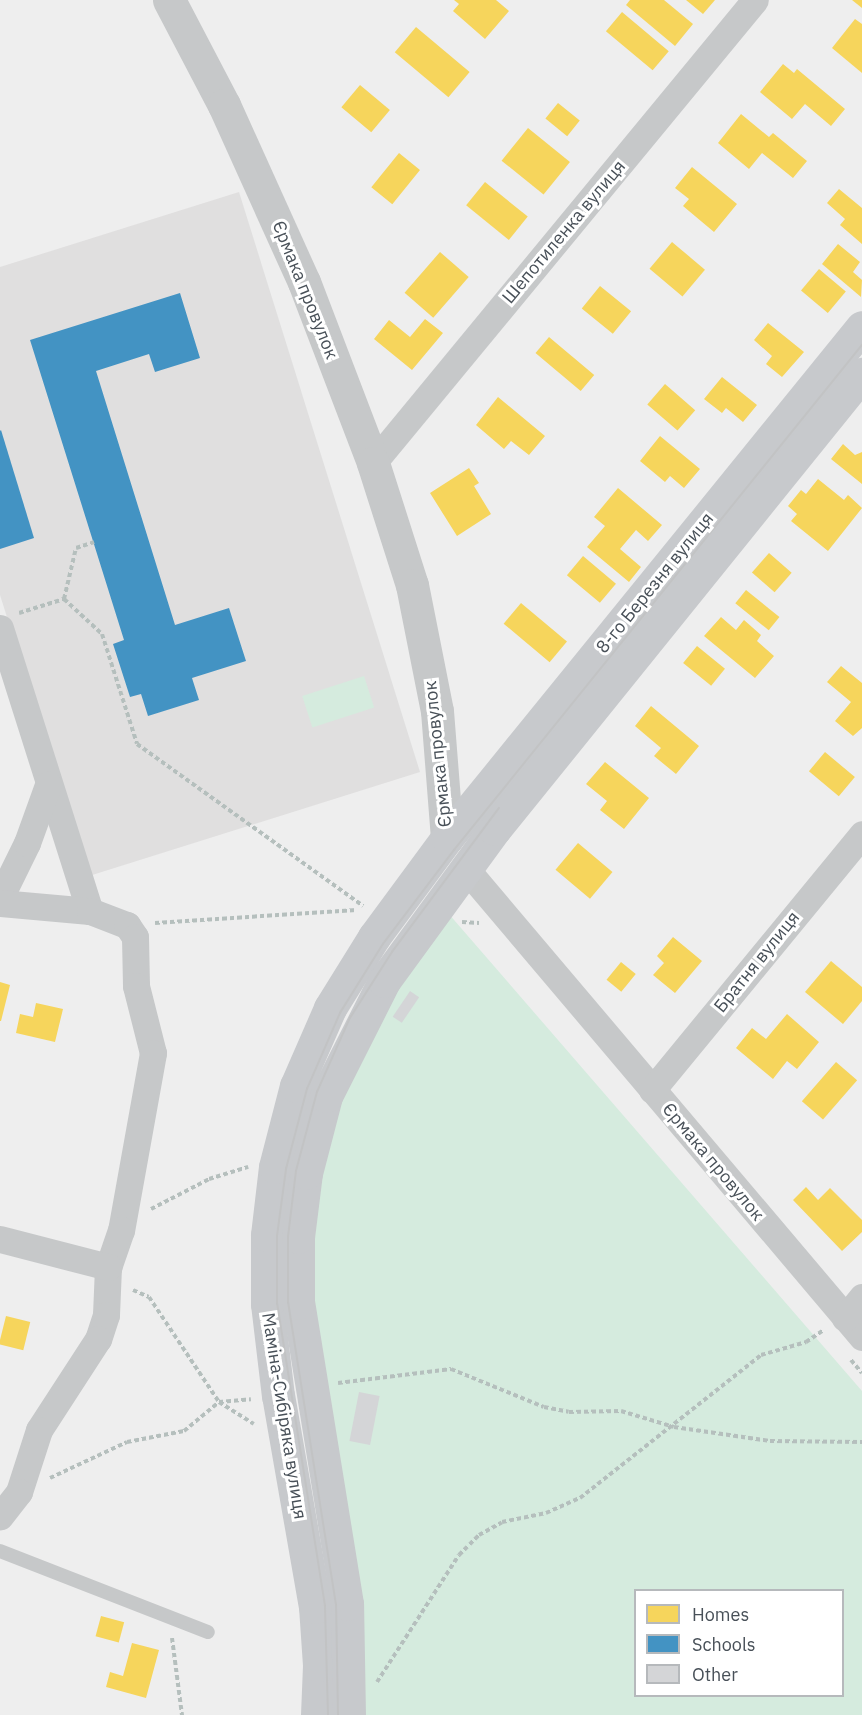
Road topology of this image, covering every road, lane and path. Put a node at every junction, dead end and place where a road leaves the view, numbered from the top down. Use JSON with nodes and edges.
{"nodes":[{"id":1,"x":169,"y":0,"type":"edge"},
{"id":2,"x":755,"y":0,"type":"edge"},
{"id":3,"x":862,"y":327,"type":"edge"},
{"id":4,"x":862,"y":374,"type":"edge"},
{"id":5,"x":373,"y":463,"type":"junction"},
{"id":6,"x":94,"y":542,"type":"dead end"},
{"id":7,"x":64,"y":599,"type":"junction"},
{"id":8,"x":5,"y":622,"type":"edge"},
{"id":9,"x":48,"y":785,"type":"junction"},
{"id":10,"x":862,"y":834,"type":"edge"},
{"id":11,"x":447,"y":838,"type":"junction"},
{"id":12,"x":466,"y":869,"type":"junction"},
{"id":13,"x":0,"y":898,"type":"edge"},
{"id":14,"x":0,"y":903,"type":"edge"},
{"id":15,"x":90,"y":911,"type":"junction"},
{"id":16,"x":127,"y":925,"type":"junction"},
{"id":17,"x":652,"y":1090,"type":"junction"},
{"id":18,"x":258,"y":1164,"type":"dead end"},
{"id":19,"x":121,"y":1230,"type":"junction"},
{"id":20,"x":0,"y":1239,"type":"edge"},
{"id":21,"x":108,"y":1267,"type":"junction"},
{"id":22,"x":857,"y":1317,"type":"edge"},
{"id":23,"x":310,"y":1387,"type":"junction"},
{"id":24,"x":674,"y":1427,"type":"junction"},
{"id":25,"x":862,"y":1442,"type":"edge"},
{"id":26,"x":19,"y":1492,"type":"junction"},
{"id":27,"x":0,"y":1516,"type":"edge"},
{"id":28,"x":0,"y":1551,"type":"edge"},
{"id":29,"x":170,"y":1617,"type":"junction"},
{"id":30,"x":208,"y":1632,"type":"dead end"},
{"id":31,"x":375,"y":1685,"type":"dead end"},
{"id":32,"x":182,"y":1715,"type":"edge"},
{"id":33,"x":317,"y":1715,"type":"edge"},
{"id":34,"x":349,"y":1715,"type":"edge"}],
"edges":[{"from":1,"to":5,"type":"street","name":"Єрмака провулок"},
{"from":2,"to":5,"type":"street","name":"Шепотиленка вулиця"},
{"from":3,"to":11,"type":"main road","name":"8-го Березня вулиця"},
{"from":4,"to":12,"type":"main road","name":"8-го Березня вулиця"},
{"from":5,"to":11,"type":"street","name":"Єрмака провулок"},
{"from":6,"to":7,"type":"path"},
{"from":7,"to":8,"type":"path"},
{"from":7,"to":16,"type":"path"},
{"from":8,"to":9,"type":"street"},
{"from":9,"to":13,"type":"street"},
{"from":9,"to":15,"type":"street"},
{"from":10,"to":17,"type":"street","name":"Братня вулиця"},
{"from":11,"to":12,"type":"main road","name":"Єрмака провулок"},
{"from":11,"to":33,"type":"main road","name":"Маміна-Сибіряка вулиця"},
{"from":12,"to":17,"type":"street","name":"Єрмака провулок"},
{"from":12,"to":23,"type":"main road","name":"Маміна-Сибіряка вулиця"},
{"from":14,"to":15,"type":"street"},
{"from":15,"to":16,"type":"street"},
{"from":16,"to":19,"type":"street"},
{"from":17,"to":22,"type":"street","name":"Єрмака провулок"},
{"from":18,"to":19,"type":"path"},
{"from":19,"to":21,"type":"street"},
{"from":20,"to":21,"type":"street"},
{"from":21,"to":26,"type":"street"},
{"from":21,"to":26,"type":"path"},
{"from":22,"to":24,"type":"path"},
{"from":23,"to":24,"type":"path"},
{"from":23,"to":34,"type":"main road","name":"Маміна-Сибіряка вулиця"},
{"from":24,"to":25,"type":"path"},
{"from":24,"to":31,"type":"path"},
{"from":26,"to":27,"type":"street"},
{"from":28,"to":29,"type":"lane"},
{"from":29,"to":30,"type":"lane"},
{"from":29,"to":32,"type":"path"}]}
